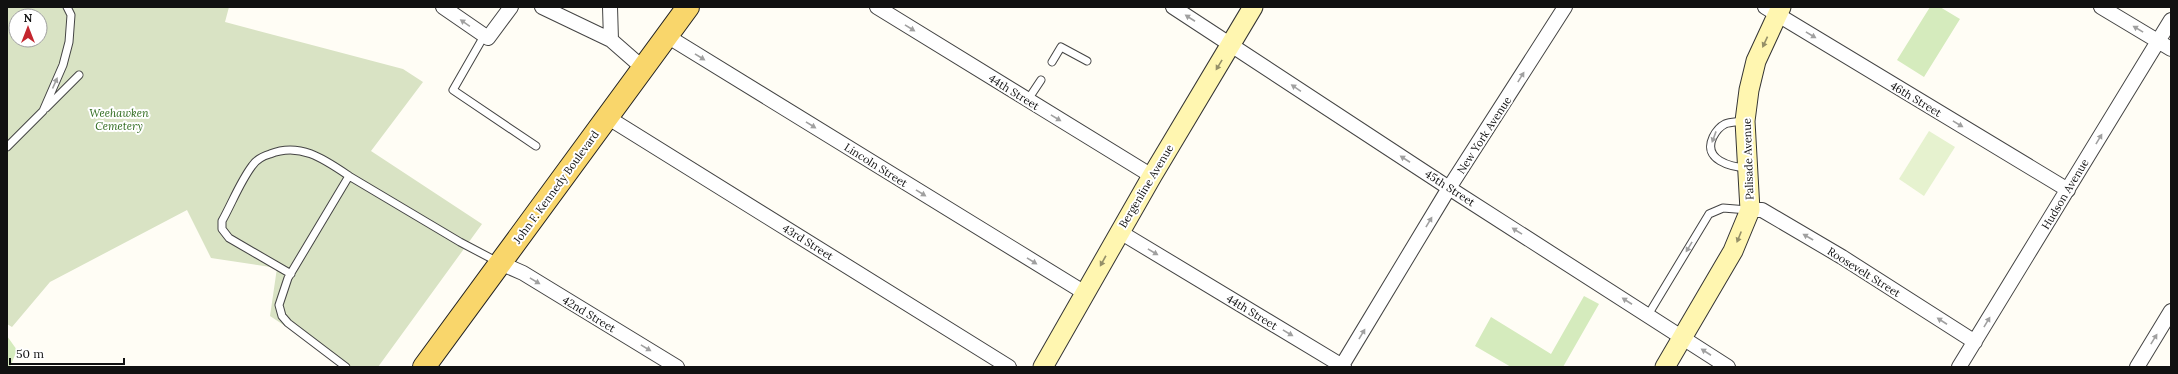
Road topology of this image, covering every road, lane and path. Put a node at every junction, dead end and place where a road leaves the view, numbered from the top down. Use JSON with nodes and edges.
{"nodes":[{"id":1,"x":67,"y":7,"type":"edge"},
{"id":2,"x":443,"y":7,"type":"edge"},
{"id":3,"x":511,"y":7,"type":"edge"},
{"id":4,"x":542,"y":7,"type":"edge"},
{"id":5,"x":610,"y":7,"type":"edge"},
{"id":6,"x":688,"y":7,"type":"edge"},
{"id":7,"x":877,"y":7,"type":"edge"},
{"id":8,"x":1173,"y":7,"type":"edge"},
{"id":9,"x":1253,"y":7,"type":"edge"},
{"id":10,"x":1564,"y":7,"type":"edge"},
{"id":11,"x":2101,"y":7,"type":"edge"},
{"id":12,"x":1775,"y":9,"type":"edge"},
{"id":13,"x":2171,"y":20,"type":"edge"},
{"id":14,"x":667,"y":36,"type":"junction"},
{"id":15,"x":486,"y":37,"type":"junction"},
{"id":16,"x":611,"y":40,"type":"junction"},
{"id":17,"x":2158,"y":42,"type":"junction"},
{"id":18,"x":1231,"y":44,"type":"junction"},
{"id":19,"x":2171,"y":50,"type":"edge"},
{"id":20,"x":1087,"y":61,"type":"dead end"},
{"id":21,"x":1052,"y":62,"type":"dead end"},
{"id":22,"x":643,"y":68,"type":"junction"},
{"id":23,"x":79,"y":75,"type":"dead end"},
{"id":24,"x":1041,"y":80,"type":"dead end"},
{"id":25,"x":1027,"y":101,"type":"junction"},
{"id":26,"x":43,"y":111,"type":"junction"},
{"id":27,"x":607,"y":117,"type":"junction"},
{"id":28,"x":1746,"y":121,"type":"junction"},
{"id":29,"x":536,"y":146,"type":"dead end"},
{"id":30,"x":7,"y":147,"type":"edge"},
{"id":31,"x":1748,"y":168,"type":"junction"},
{"id":32,"x":349,"y":176,"type":"junction"},
{"id":33,"x":1152,"y":176,"type":"junction"},
{"id":34,"x":1449,"y":188,"type":"junction"},
{"id":35,"x":2068,"y":190,"type":"junction"},
{"id":36,"x":1750,"y":210,"type":"junction"},
{"id":37,"x":1120,"y":232,"type":"junction"},
{"id":38,"x":500,"y":263,"type":"junction"},
{"id":39,"x":291,"y":274,"type":"junction"},
{"id":40,"x":1085,"y":294,"type":"junction"},
{"id":41,"x":2171,"y":311,"type":"edge"},
{"id":42,"x":1648,"y":315,"type":"junction"},
{"id":43,"x":1683,"y":337,"type":"junction"},
{"id":44,"x":1975,"y":342,"type":"junction"},
{"id":45,"x":346,"y":367,"type":"edge"},
{"id":46,"x":424,"y":367,"type":"edge"},
{"id":47,"x":677,"y":367,"type":"edge"},
{"id":48,"x":1009,"y":367,"type":"edge"},
{"id":49,"x":1043,"y":367,"type":"edge"},
{"id":50,"x":1342,"y":367,"type":"edge"},
{"id":51,"x":1665,"y":367,"type":"edge"},
{"id":52,"x":1728,"y":367,"type":"edge"},
{"id":53,"x":1959,"y":367,"type":"edge"},
{"id":54,"x":2136,"y":367,"type":"edge"}],
"edges":[{"from":26,"to":1,"type":"lane","one_way":true},
{"from":15,"to":2,"type":"street","one_way":true},
{"from":3,"to":15,"type":"street"},
{"from":4,"to":16,"type":"street"},
{"from":5,"to":16,"type":"street"},
{"from":6,"to":14,"type":"main road","name":"John F. Kennedy Boulevard"},
{"from":7,"to":25,"type":"street","name":"44th Street","one_way":true},
{"from":18,"to":8,"type":"street","name":"45th Street","one_way":true},
{"from":9,"to":18,"type":"street","name":"Bergenline Avenue"},
{"from":34,"to":10,"type":"street","name":"New York Avenue","one_way":true},
{"from":17,"to":11,"type":"street","one_way":true},
{"from":12,"to":28,"type":"street","name":"Palisade Avenue","one_way":true},
{"from":12,"to":35,"type":"street","name":"46th Street","one_way":true},
{"from":13,"to":17,"type":"street","name":"Hudson Avenue"},
{"from":14,"to":22,"type":"main road","name":"John F. Kennedy Boulevard"},
{"from":14,"to":40,"type":"street","name":"Lincoln Street","one_way":true},
{"from":15,"to":29,"type":"lane"},
{"from":16,"to":22,"type":"street"},
{"from":17,"to":19,"type":"street"},
{"from":35,"to":17,"type":"street","name":"Hudson Avenue","one_way":true},
{"from":18,"to":33,"type":"street","name":"Bergenline Avenue","one_way":true},
{"from":34,"to":18,"type":"street","name":"45th Street","one_way":true},
{"from":20,"to":21,"type":"lane"},
{"from":22,"to":27,"type":"main road","name":"John F. Kennedy Boulevard"},
{"from":23,"to":26,"type":"lane"},
{"from":24,"to":25,"type":"lane"},
{"from":25,"to":33,"type":"street","name":"44th Street","one_way":true},
{"from":26,"to":30,"type":"lane"},
{"from":27,"to":38,"type":"main road","name":"John F. Kennedy Boulevard"},
{"from":27,"to":48,"type":"street","name":"43rd Street"},
{"from":28,"to":31,"type":"street","name":"Palisade Avenue"},
{"from":28,"to":31,"type":"lane","one_way":true},
{"from":31,"to":36,"type":"street","name":"Palisade Avenue"},
{"from":32,"to":38,"type":"lane"},
{"from":32,"to":39,"type":"lane"},
{"from":32,"to":39,"type":"lane"},
{"from":33,"to":37,"type":"street","name":"Bergenline Avenue"},
{"from":42,"to":34,"type":"street","name":"45th Street","one_way":true},
{"from":50,"to":34,"type":"street","name":"New York Avenue","one_way":true},
{"from":44,"to":35,"type":"street","name":"Hudson Avenue","one_way":true},
{"from":36,"to":42,"type":"lane","one_way":true},
{"from":36,"to":43,"type":"street","name":"Palisade Avenue","one_way":true},
{"from":44,"to":36,"type":"street","name":"Roosevelt Street","one_way":true},
{"from":37,"to":40,"type":"street","name":"Bergenline Avenue","one_way":true},
{"from":37,"to":50,"type":"street","name":"44th Street","one_way":true},
{"from":38,"to":46,"type":"main road","name":"John F. Kennedy Boulevard"},
{"from":38,"to":47,"type":"street","name":"42nd Street","one_way":true},
{"from":39,"to":45,"type":"lane"},
{"from":40,"to":49,"type":"street","name":"Bergenline Avenue"},
{"from":54,"to":41,"type":"street","one_way":true},
{"from":42,"to":43,"type":"street","name":"45th Street"},
{"from":43,"to":51,"type":"street","name":"Palisade Avenue"},
{"from":52,"to":43,"type":"street","name":"45th Street","one_way":true},
{"from":44,"to":53,"type":"street","name":"Hudson Avenue"}]}
